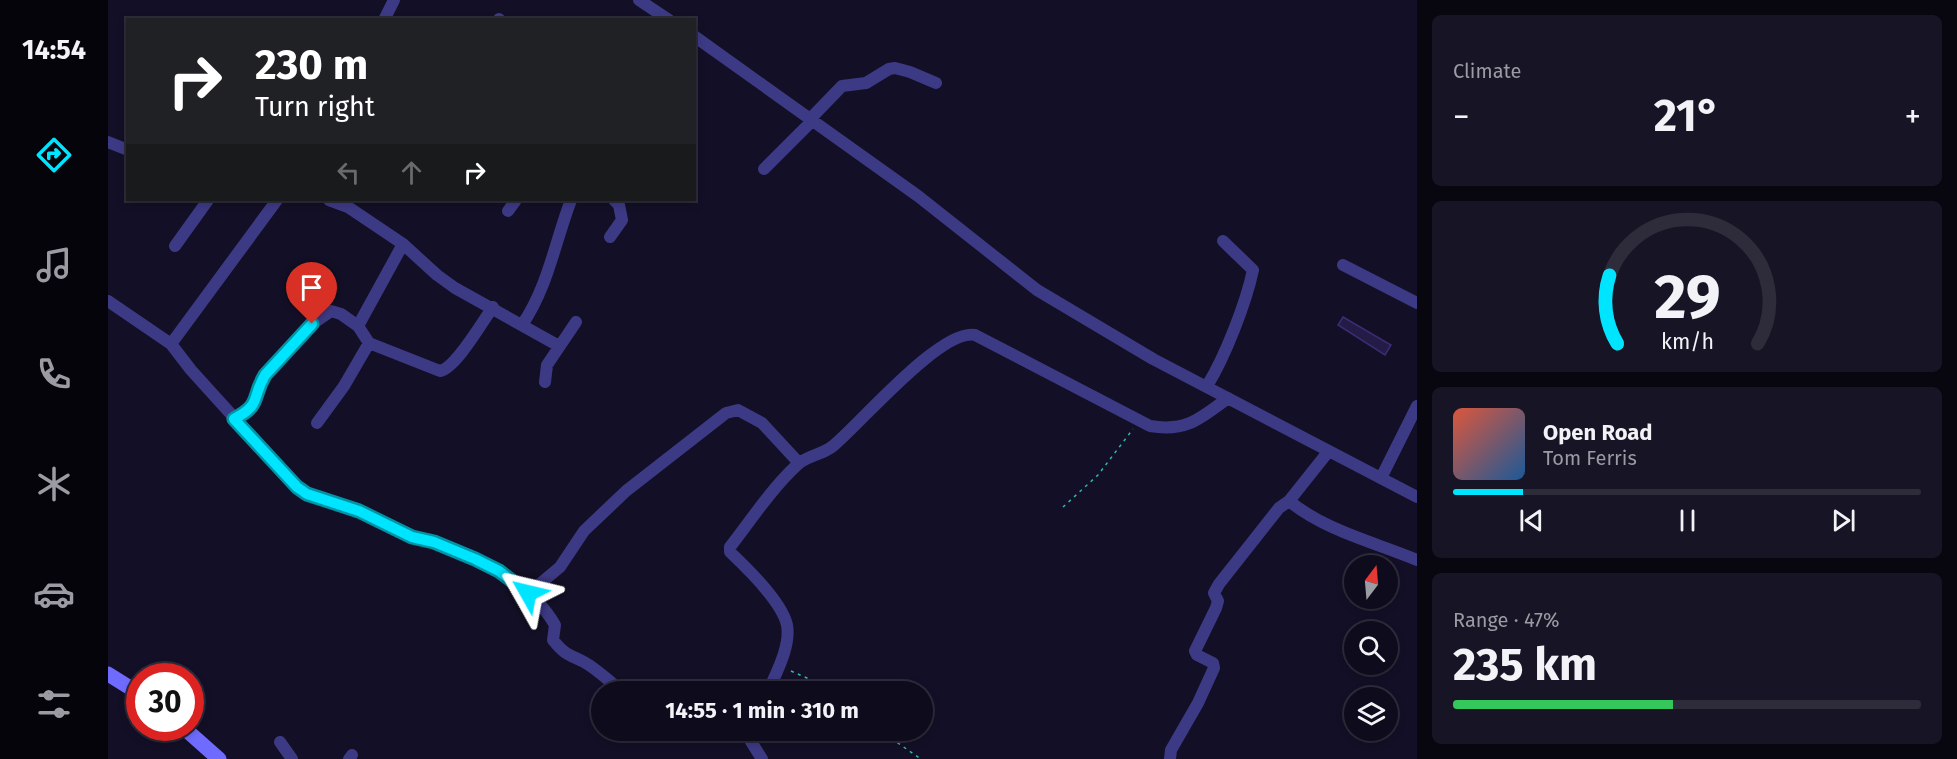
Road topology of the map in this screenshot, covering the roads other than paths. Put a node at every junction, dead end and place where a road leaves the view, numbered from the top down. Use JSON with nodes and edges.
{"nodes":[{"id":1,"x":394,"y":0,"type":"edge"},
{"id":2,"x":639,"y":0,"type":"edge"},
{"id":3,"x":385,"y":18,"type":"edge"},
{"id":4,"x":666,"y":18,"type":"edge"},
{"id":5,"x":696,"y":37,"type":"edge"},
{"id":6,"x":936,"y":83,"type":"dead end"},
{"id":7,"x":812,"y":119,"type":"junction"},
{"id":8,"x":108,"y":142,"type":"edge"},
{"id":9,"x":126,"y":149,"type":"edge"},
{"id":10,"x":764,"y":169,"type":"dead end"},
{"id":11,"x":207,"y":201,"type":"edge"},
{"id":12,"x":276,"y":201,"type":"edge"},
{"id":13,"x":515,"y":201,"type":"edge"},
{"id":14,"x":571,"y":201,"type":"edge"},
{"id":15,"x":615,"y":201,"type":"edge"},
{"id":16,"x":350,"y":203,"type":"edge"},
{"id":17,"x":508,"y":211,"type":"dead end"},
{"id":18,"x":610,"y":237,"type":"dead end"},
{"id":19,"x":1223,"y":241,"type":"dead end"},
{"id":20,"x":403,"y":244,"type":"junction"},
{"id":21,"x":175,"y":246,"type":"dead end"},
{"id":22,"x":1343,"y":265,"type":"dead end"},
{"id":23,"x":108,"y":301,"type":"edge"},
{"id":24,"x":1417,"y":303,"type":"edge"},
{"id":25,"x":493,"y":307,"type":"junction"},
{"id":26,"x":576,"y":322,"type":"dead end"},
{"id":27,"x":522,"y":325,"type":"junction"},
{"id":28,"x":358,"y":326,"type":"junction"},
{"id":29,"x":369,"y":343,"type":"junction"},
{"id":30,"x":171,"y":344,"type":"junction"},
{"id":31,"x":560,"y":346,"type":"junction"},
{"id":32,"x":545,"y":382,"type":"dead end"},
{"id":33,"x":1207,"y":386,"type":"junction"},
{"id":34,"x":1228,"y":398,"type":"junction"},
{"id":35,"x":1417,"y":406,"type":"edge"},
{"id":36,"x":234,"y":419,"type":"junction"},
{"id":37,"x":317,"y":423,"type":"dead end"},
{"id":38,"x":1328,"y":452,"type":"junction"},
{"id":39,"x":799,"y":463,"type":"junction"},
{"id":40,"x":1381,"y":478,"type":"junction"},
{"id":41,"x":1417,"y":497,"type":"edge"},
{"id":42,"x":1289,"y":501,"type":"junction"},
{"id":43,"x":1417,"y":560,"type":"edge"},
{"id":44,"x":528,"y":593,"type":"junction"},
{"id":45,"x":108,"y":674,"type":"edge"},
{"id":46,"x":608,"y":681,"type":"edge"},
{"id":47,"x":773,"y":681,"type":"edge"},
{"id":48,"x":126,"y":685,"type":"edge"},
{"id":49,"x":199,"y":741,"type":"edge"},
{"id":50,"x":751,"y":741,"type":"edge"},
{"id":51,"x":280,"y":742,"type":"dead end"},
{"id":52,"x":219,"y":759,"type":"edge"},
{"id":53,"x":292,"y":759,"type":"edge"},
{"id":54,"x":762,"y":759,"type":"edge"},
{"id":55,"x":1170,"y":759,"type":"edge"}],
"edges":[{"from":1,"to":3,"type":"street"},
{"from":2,"to":4,"type":"street"},
{"from":5,"to":7,"type":"street"},
{"from":6,"to":7,"type":"street"},
{"from":7,"to":10,"type":"street"},
{"from":7,"to":33,"type":"street"},
{"from":8,"to":9,"type":"street"},
{"from":11,"to":21,"type":"street"},
{"from":12,"to":30,"type":"street"},
{"from":13,"to":17,"type":"street"},
{"from":14,"to":27,"type":"street"},
{"from":15,"to":18,"type":"street"},
{"from":16,"to":20,"type":"street"},
{"from":19,"to":33,"type":"street"},
{"from":20,"to":25,"type":"street"},
{"from":20,"to":28,"type":"street"},
{"from":22,"to":24,"type":"street"},
{"from":23,"to":30,"type":"street"},
{"from":25,"to":27,"type":"street"},
{"from":25,"to":29,"type":"street"},
{"from":26,"to":31,"type":"street"},
{"from":27,"to":31,"type":"street"},
{"from":28,"to":29,"type":"street"},
{"from":28,"to":36,"type":"street"},
{"from":29,"to":37,"type":"street"},
{"from":30,"to":36,"type":"street"},
{"from":31,"to":32,"type":"street"},
{"from":33,"to":34,"type":"street"},
{"from":34,"to":38,"type":"street"},
{"from":34,"to":39,"type":"street"},
{"from":35,"to":40,"type":"street"},
{"from":36,"to":44,"type":"street"},
{"from":38,"to":40,"type":"street"},
{"from":38,"to":42,"type":"street"},
{"from":39,"to":44,"type":"street"},
{"from":39,"to":47,"type":"street"},
{"from":40,"to":41,"type":"street"},
{"from":42,"to":43,"type":"street"},
{"from":42,"to":55,"type":"street"},
{"from":44,"to":46,"type":"street"},
{"from":45,"to":48,"type":"main road"},
{"from":49,"to":52,"type":"main road"},
{"from":50,"to":54,"type":"street"},
{"from":51,"to":53,"type":"street"}]}
